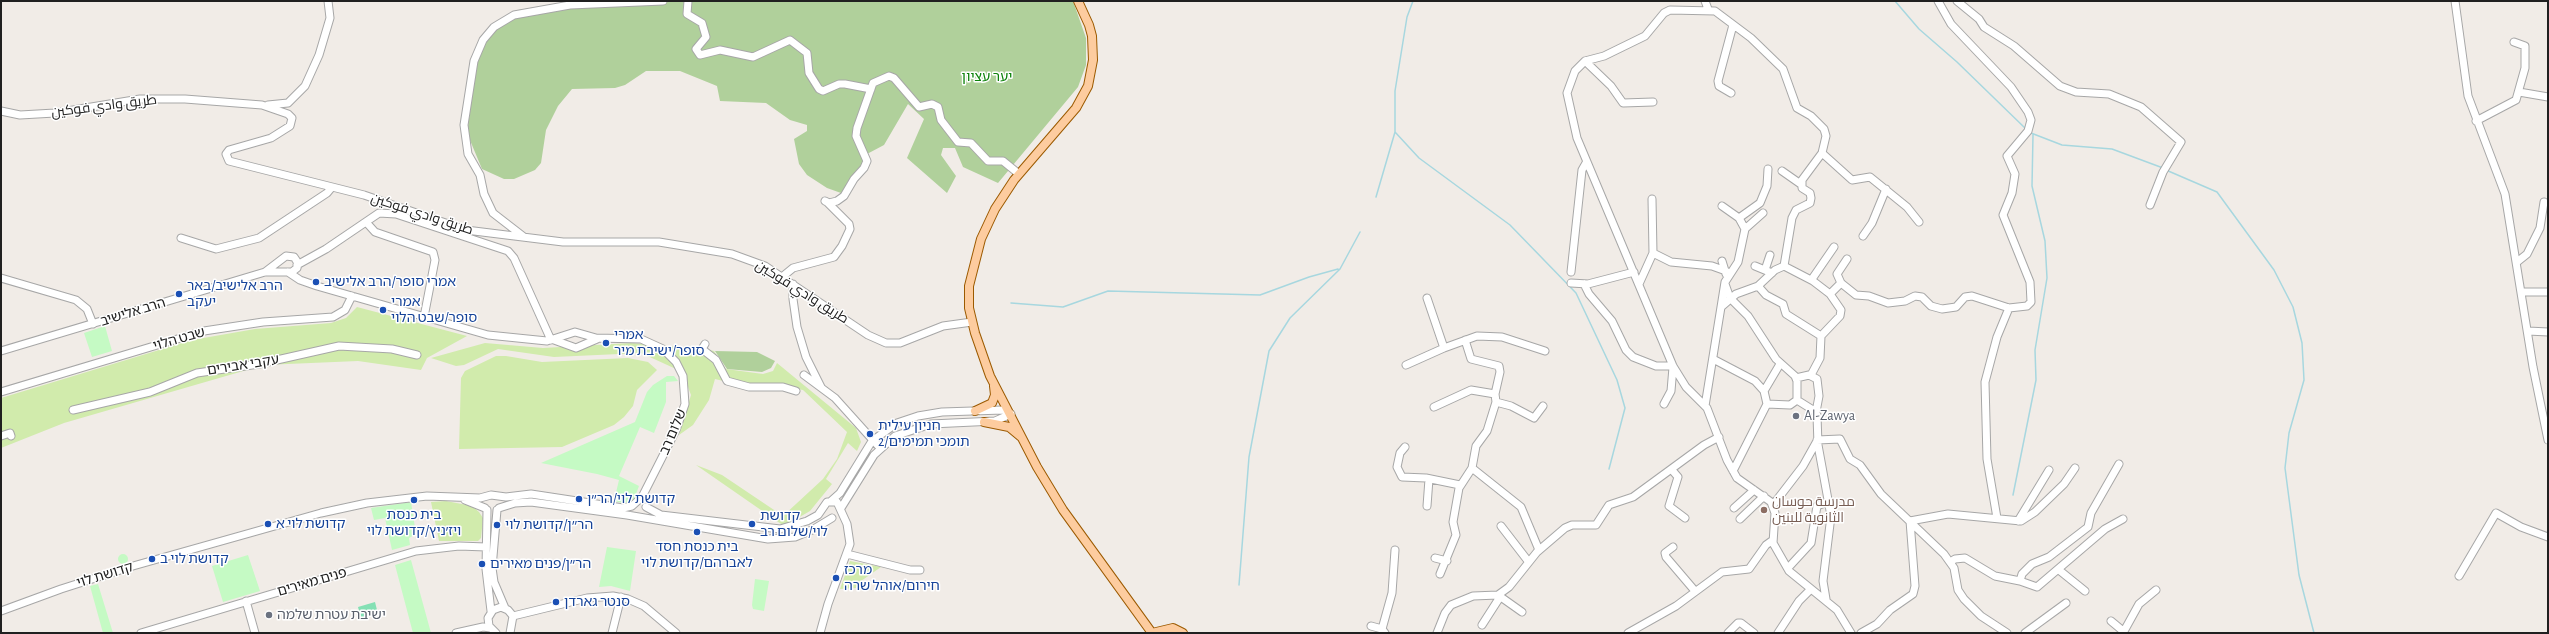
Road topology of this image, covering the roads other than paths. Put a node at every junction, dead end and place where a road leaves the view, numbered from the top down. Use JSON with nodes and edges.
{"nodes":[{"id":1,"x":328,"y":1,"type":"edge"},
{"id":2,"x":663,"y":1,"type":"edge"},
{"id":3,"x":688,"y":1,"type":"edge"},
{"id":4,"x":1078,"y":1,"type":"edge"},
{"id":5,"x":1705,"y":1,"type":"edge"},
{"id":6,"x":1938,"y":1,"type":"edge"},
{"id":7,"x":1957,"y":1,"type":"edge"},
{"id":8,"x":2455,"y":1,"type":"edge"},
{"id":9,"x":1708,"y":9,"type":"junction"},
{"id":10,"x":1733,"y":25,"type":"junction"},
{"id":11,"x":2514,"y":42,"type":"dead end"},
{"id":12,"x":1585,"y":61,"type":"junction"},
{"id":13,"x":870,"y":89,"type":"junction"},
{"id":14,"x":2519,"y":92,"type":"junction"},
{"id":15,"x":1731,"y":93,"type":"dead end"},
{"id":16,"x":2548,"y":96,"type":"edge"},
{"id":17,"x":1653,"y":102,"type":"dead end"},
{"id":18,"x":262,"y":105,"type":"junction"},
{"id":19,"x":1,"y":111,"type":"edge"},
{"id":20,"x":2476,"y":121,"type":"junction"},
{"id":21,"x":1822,"y":153,"type":"junction"},
{"id":22,"x":1586,"y":163,"type":"junction"},
{"id":23,"x":1768,"y":169,"type":"dead end"},
{"id":24,"x":1782,"y":171,"type":"dead end"},
{"id":25,"x":1019,"y":174,"type":"junction"},
{"id":26,"x":1802,"y":185,"type":"junction"},
{"id":27,"x":332,"y":187,"type":"junction"},
{"id":28,"x":1886,"y":189,"type":"junction"},
{"id":29,"x":1652,"y":199,"type":"dead end"},
{"id":30,"x":2544,"y":202,"type":"dead end"},
{"id":31,"x":2150,"y":205,"type":"dead end"},
{"id":32,"x":1722,"y":206,"type":"dead end"},
{"id":33,"x":1763,"y":213,"type":"dead end"},
{"id":34,"x":1739,"y":218,"type":"junction"},
{"id":35,"x":366,"y":222,"type":"junction"},
{"id":36,"x":1919,"y":222,"type":"dead end"},
{"id":37,"x":2545,"y":222,"type":"edge"},
{"id":38,"x":1745,"y":229,"type":"junction"},
{"id":39,"x":1863,"y":236,"type":"dead end"},
{"id":40,"x":181,"y":238,"type":"dead end"},
{"id":41,"x":525,"y":238,"type":"junction"},
{"id":42,"x":1834,"y":246,"type":"dead end"},
{"id":43,"x":1653,"y":253,"type":"junction"},
{"id":44,"x":1770,"y":255,"type":"dead end"},
{"id":45,"x":294,"y":257,"type":"junction"},
{"id":46,"x":311,"y":257,"type":"junction"},
{"id":47,"x":1847,"y":259,"type":"dead end"},
{"id":48,"x":282,"y":260,"type":"junction"},
{"id":49,"x":1722,"y":261,"type":"dead end"},
{"id":50,"x":2517,"y":262,"type":"junction"},
{"id":51,"x":297,"y":266,"type":"junction"},
{"id":52,"x":1755,"y":266,"type":"dead end"},
{"id":53,"x":1784,"y":266,"type":"junction"},
{"id":54,"x":1768,"y":271,"type":"junction"},
{"id":55,"x":265,"y":272,"type":"junction"},
{"id":56,"x":286,"y":272,"type":"junction"},
{"id":57,"x":1571,"y":272,"type":"dead end"},
{"id":58,"x":1634,"y":272,"type":"junction"},
{"id":59,"x":782,"y":277,"type":"junction"},
{"id":60,"x":1,"y":278,"type":"edge"},
{"id":61,"x":1726,"y":278,"type":"junction"},
{"id":62,"x":1812,"y":279,"type":"junction"},
{"id":63,"x":306,"y":282,"type":"junction"},
{"id":64,"x":1571,"y":283,"type":"dead end"},
{"id":65,"x":1841,"y":283,"type":"junction"},
{"id":66,"x":793,"y":284,"type":"junction"},
{"id":67,"x":1584,"y":284,"type":"junction"},
{"id":68,"x":1639,"y":284,"type":"junction"},
{"id":69,"x":1758,"y":286,"type":"junction"},
{"id":70,"x":2521,"y":292,"type":"junction"},
{"id":71,"x":2548,"y":292,"type":"edge"},
{"id":72,"x":1830,"y":294,"type":"junction"},
{"id":73,"x":352,"y":296,"type":"junction"},
{"id":74,"x":1427,"y":298,"type":"dead end"},
{"id":75,"x":1730,"y":298,"type":"junction"},
{"id":76,"x":1721,"y":307,"type":"junction"},
{"id":77,"x":2009,"y":308,"type":"junction"},
{"id":78,"x":424,"y":317,"type":"junction"},
{"id":79,"x":972,"y":322,"type":"junction"},
{"id":80,"x":94,"y":324,"type":"junction"},
{"id":81,"x":2528,"y":331,"type":"junction"},
{"id":82,"x":2548,"y":332,"type":"edge"},
{"id":83,"x":570,"y":333,"type":"junction"},
{"id":84,"x":580,"y":334,"type":"junction"},
{"id":85,"x":1821,"y":336,"type":"junction"},
{"id":86,"x":600,"y":338,"type":"junction"},
{"id":87,"x":552,"y":340,"type":"junction"},
{"id":88,"x":1465,"y":340,"type":"junction"},
{"id":89,"x":705,"y":344,"type":"dead end"},
{"id":90,"x":569,"y":345,"type":"junction"},
{"id":91,"x":581,"y":346,"type":"junction"},
{"id":92,"x":1444,"y":348,"type":"junction"},
{"id":93,"x":1,"y":351,"type":"edge"},
{"id":94,"x":1545,"y":351,"type":"dead end"},
{"id":95,"x":417,"y":355,"type":"dead end"},
{"id":96,"x":1713,"y":359,"type":"junction"},
{"id":97,"x":1780,"y":364,"type":"junction"},
{"id":98,"x":1406,"y":365,"type":"dead end"},
{"id":99,"x":1673,"y":366,"type":"junction"},
{"id":100,"x":804,"y":375,"type":"dead end"},
{"id":101,"x":1811,"y":375,"type":"junction"},
{"id":102,"x":1796,"y":378,"type":"junction"},
{"id":103,"x":992,"y":379,"type":"junction"},
{"id":104,"x":821,"y":387,"type":"junction"},
{"id":105,"x":796,"y":391,"type":"dead end"},
{"id":106,"x":1764,"y":391,"type":"junction"},
{"id":107,"x":1,"y":392,"type":"edge"},
{"id":108,"x":1495,"y":394,"type":"junction"},
{"id":109,"x":1797,"y":400,"type":"junction"},
{"id":110,"x":1496,"y":402,"type":"junction"},
{"id":111,"x":1664,"y":404,"type":"dead end"},
{"id":112,"x":1768,"y":404,"type":"junction"},
{"id":113,"x":1543,"y":406,"type":"dead end"},
{"id":114,"x":1705,"y":406,"type":"junction"},
{"id":115,"x":1434,"y":407,"type":"dead end"},
{"id":116,"x":73,"y":410,"type":"dead end"},
{"id":117,"x":975,"y":412,"type":"junction"},
{"id":118,"x":1816,"y":412,"type":"junction"},
{"id":119,"x":1011,"y":414,"type":"junction"},
{"id":120,"x":984,"y":422,"type":"junction"},
{"id":121,"x":1,"y":436,"type":"edge"},
{"id":122,"x":11,"y":436,"type":"dead end"},
{"id":123,"x":1719,"y":437,"type":"junction"},
{"id":124,"x":874,"y":439,"type":"junction"},
{"id":125,"x":1817,"y":440,"type":"junction"},
{"id":126,"x":2548,"y":440,"type":"edge"},
{"id":127,"x":1025,"y":441,"type":"junction"},
{"id":128,"x":1405,"y":447,"type":"dead end"},
{"id":129,"x":880,"y":448,"type":"junction"},
{"id":130,"x":2119,"y":464,"type":"dead end"},
{"id":131,"x":1472,"y":468,"type":"junction"},
{"id":132,"x":2076,"y":468,"type":"dead end"},
{"id":133,"x":1672,"y":470,"type":"junction"},
{"id":134,"x":2049,"y":470,"type":"dead end"},
{"id":135,"x":1733,"y":471,"type":"junction"},
{"id":136,"x":1429,"y":479,"type":"junction"},
{"id":137,"x":1460,"y":485,"type":"junction"},
{"id":138,"x":647,"y":487,"type":"junction"},
{"id":139,"x":1754,"y":490,"type":"junction"},
{"id":140,"x":445,"y":496,"type":"junction"},
{"id":141,"x":496,"y":496,"type":"junction"},
{"id":142,"x":1764,"y":496,"type":"junction"},
{"id":143,"x":486,"y":497,"type":"junction"},
{"id":144,"x":831,"y":501,"type":"junction"},
{"id":145,"x":1827,"y":502,"type":"junction"},
{"id":146,"x":635,"y":504,"type":"junction"},
{"id":147,"x":1773,"y":505,"type":"junction"},
{"id":148,"x":645,"y":506,"type":"junction"},
{"id":149,"x":1427,"y":506,"type":"dead end"},
{"id":150,"x":824,"y":507,"type":"junction"},
{"id":151,"x":1734,"y":508,"type":"dead end"},
{"id":152,"x":486,"y":509,"type":"junction"},
{"id":153,"x":498,"y":509,"type":"junction"},
{"id":154,"x":841,"y":509,"type":"junction"},
{"id":155,"x":638,"y":517,"type":"junction"},
{"id":156,"x":833,"y":518,"type":"junction"},
{"id":157,"x":1685,"y":518,"type":"dead end"},
{"id":158,"x":1997,"y":518,"type":"junction"},
{"id":159,"x":1740,"y":519,"type":"dead end"},
{"id":160,"x":2123,"y":519,"type":"dead end"},
{"id":161,"x":1910,"y":521,"type":"junction"},
{"id":162,"x":2018,"y":521,"type":"junction"},
{"id":163,"x":1501,"y":526,"type":"dead end"},
{"id":164,"x":849,"y":529,"type":"junction"},
{"id":165,"x":2548,"y":537,"type":"edge"},
{"id":166,"x":1773,"y":540,"type":"junction"},
{"id":167,"x":486,"y":547,"type":"junction"},
{"id":168,"x":1673,"y":547,"type":"dead end"},
{"id":169,"x":1395,"y":550,"type":"dead end"},
{"id":170,"x":1539,"y":550,"type":"junction"},
{"id":171,"x":847,"y":554,"type":"junction"},
{"id":172,"x":1435,"y":558,"type":"dead end"},
{"id":173,"x":1447,"y":561,"type":"junction"},
{"id":174,"x":1528,"y":561,"type":"junction"},
{"id":175,"x":1950,"y":562,"type":"junction"},
{"id":176,"x":1788,"y":568,"type":"junction"},
{"id":177,"x":920,"y":570,"type":"dead end"},
{"id":178,"x":2059,"y":570,"type":"junction"},
{"id":179,"x":1440,"y":574,"type":"dead end"},
{"id":180,"x":2459,"y":576,"type":"dead end"},
{"id":181,"x":2020,"y":581,"type":"junction"},
{"id":182,"x":1811,"y":589,"type":"junction"},
{"id":183,"x":2156,"y":590,"type":"dead end"},
{"id":184,"x":1695,"y":591,"type":"junction"},
{"id":185,"x":2085,"y":591,"type":"dead end"},
{"id":186,"x":1499,"y":596,"type":"junction"},
{"id":187,"x":621,"y":597,"type":"junction"},
{"id":188,"x":1826,"y":599,"type":"junction"},
{"id":189,"x":246,"y":601,"type":"junction"},
{"id":190,"x":2066,"y":603,"type":"dead end"},
{"id":191,"x":505,"y":608,"type":"junction"},
{"id":192,"x":1,"y":611,"type":"edge"},
{"id":193,"x":491,"y":611,"type":"junction"},
{"id":194,"x":1522,"y":612,"type":"dead end"},
{"id":195,"x":513,"y":616,"type":"junction"},
{"id":196,"x":487,"y":619,"type":"junction"},
{"id":197,"x":2110,"y":621,"type":"dead end"},
{"id":198,"x":1482,"y":625,"type":"dead end"},
{"id":199,"x":1371,"y":626,"type":"dead end"},
{"id":200,"x":475,"y":628,"type":"junction"},
{"id":201,"x":511,"y":630,"type":"edge"},
{"id":202,"x":1640,"y":630,"type":"edge"},
{"id":203,"x":493,"y":631,"type":"edge"},
{"id":204,"x":1383,"y":631,"type":"edge"},
{"id":205,"x":2123,"y":632,"type":"edge"},
{"id":206,"x":141,"y":633,"type":"edge"},
{"id":207,"x":256,"y":633,"type":"edge"},
{"id":208,"x":456,"y":633,"type":"edge"},
{"id":209,"x":612,"y":633,"type":"edge"},
{"id":210,"x":676,"y":633,"type":"edge"},
{"id":211,"x":820,"y":633,"type":"edge"},
{"id":212,"x":1152,"y":633,"type":"edge"},
{"id":213,"x":1183,"y":633,"type":"edge"},
{"id":214,"x":1437,"y":633,"type":"edge"},
{"id":215,"x":1628,"y":633,"type":"edge"},
{"id":216,"x":1728,"y":633,"type":"edge"},
{"id":217,"x":1754,"y":633,"type":"edge"},
{"id":218,"x":1778,"y":633,"type":"edge"},
{"id":219,"x":1851,"y":633,"type":"edge"},
{"id":220,"x":1861,"y":633,"type":"edge"},
{"id":221,"x":2008,"y":633,"type":"edge"},
{"id":222,"x":2025,"y":633,"type":"edge"}],
"edges":[{"from":1,"to":18,"type":"street"},
{"from":2,"to":41,"type":"street"},
{"from":3,"to":13,"type":"street"},
{"from":4,"to":25,"type":"main road"},
{"from":5,"to":9,"type":"street"},
{"from":6,"to":77,"type":"street"},
{"from":7,"to":31,"type":"street"},
{"from":8,"to":20,"type":"street"},
{"from":9,"to":10,"type":"street"},
{"from":9,"to":12,"type":"street"},
{"from":10,"to":15,"type":"street"},
{"from":10,"to":21,"type":"street"},
{"from":11,"to":14,"type":"street"},
{"from":12,"to":17,"type":"street"},
{"from":12,"to":22,"type":"street"},
{"from":13,"to":25,"type":"street"},
{"from":13,"to":59,"type":"street"},
{"from":14,"to":16,"type":"street"},
{"from":14,"to":20,"type":"street"},
{"from":18,"to":19,"type":"street","name":"طريق وادي فوکين"},
{"from":18,"to":27,"type":"street","name":"طريق وادي فوکين"},
{"from":20,"to":50,"type":"street"},
{"from":21,"to":26,"type":"street"},
{"from":21,"to":28,"type":"street"},
{"from":22,"to":57,"type":"street"},
{"from":22,"to":58,"type":"street"},
{"from":23,"to":34,"type":"street"},
{"from":24,"to":26,"type":"street"},
{"from":25,"to":79,"type":"main road"},
{"from":26,"to":53,"type":"street"},
{"from":27,"to":40,"type":"street"},
{"from":27,"to":41,"type":"street","name":"طريق وادي فوکين"},
{"from":28,"to":36,"type":"street"},
{"from":28,"to":39,"type":"street"},
{"from":29,"to":43,"type":"street"},
{"from":30,"to":37,"type":"street"},
{"from":32,"to":34,"type":"street"},
{"from":33,"to":38,"type":"street"},
{"from":34,"to":38,"type":"street"},
{"from":35,"to":46,"type":"street"},
{"from":35,"to":78,"type":"street"},
{"from":35,"to":87,"type":"street"},
{"from":37,"to":50,"type":"street"},
{"from":38,"to":61,"type":"street"},
{"from":41,"to":59,"type":"street","name":"طريق وادي فوکين"},
{"from":42,"to":62,"type":"street"},
{"from":43,"to":61,"type":"street"},
{"from":43,"to":68,"type":"street"},
{"from":44,"to":54,"type":"street"},
{"from":45,"to":46,"type":"street"},
{"from":45,"to":48,"type":"street"},
{"from":45,"to":51,"type":"street"},
{"from":46,"to":51,"type":"street"},
{"from":47,"to":65,"type":"street"},
{"from":48,"to":55,"type":"street"},
{"from":48,"to":56,"type":"street"},
{"from":49,"to":61,"type":"street"},
{"from":50,"to":70,"type":"street"},
{"from":51,"to":56,"type":"street"},
{"from":51,"to":63,"type":"street"},
{"from":52,"to":54,"type":"street"},
{"from":53,"to":54,"type":"street"},
{"from":53,"to":62,"type":"street"},
{"from":54,"to":69,"type":"street"},
{"from":55,"to":56,"type":"street"},
{"from":55,"to":80,"type":"street","name":"הרב אלישיב"},
{"from":56,"to":63,"type":"street"},
{"from":58,"to":67,"type":"street"},
{"from":58,"to":68,"type":"street"},
{"from":59,"to":66,"type":"street","name":"طريق وادي فوکين"},
{"from":60,"to":80,"type":"street"},
{"from":61,"to":75,"type":"street"},
{"from":61,"to":76,"type":"street"},
{"from":62,"to":72,"type":"street"},
{"from":63,"to":73,"type":"street"},
{"from":64,"to":67,"type":"street"},
{"from":65,"to":72,"type":"street"},
{"from":65,"to":77,"type":"street"},
{"from":66,"to":79,"type":"street","name":"طريق وادي فوکين"},
{"from":66,"to":104,"type":"street"},
{"from":67,"to":99,"type":"street"},
{"from":68,"to":99,"type":"street"},
{"from":69,"to":75,"type":"street"},
{"from":69,"to":85,"type":"street"},
{"from":70,"to":71,"type":"street"},
{"from":70,"to":81,"type":"street"},
{"from":72,"to":85,"type":"street"},
{"from":73,"to":78,"type":"street"},
{"from":73,"to":107,"type":"street","name":"שבט הלוי"},
{"from":74,"to":92,"type":"street"},
{"from":75,"to":76,"type":"street"},
{"from":75,"to":97,"type":"street"},
{"from":76,"to":96,"type":"street"},
{"from":77,"to":158,"type":"street"},
{"from":78,"to":87,"type":"street"},
{"from":79,"to":103,"type":"main road"},
{"from":80,"to":93,"type":"street","name":"הרב אלישיב"},
{"from":81,"to":82,"type":"street"},
{"from":81,"to":126,"type":"street"},
{"from":83,"to":84,"type":"street"},
{"from":83,"to":87,"type":"street"},
{"from":83,"to":90,"type":"street"},
{"from":84,"to":86,"type":"street","name":"שלום רב"},
{"from":84,"to":91,"type":"street"},
{"from":85,"to":101,"type":"street"},
{"from":86,"to":91,"type":"street","name":"שלום רב"},
{"from":86,"to":138,"type":"street","name":"שלום רב"},
{"from":87,"to":90,"type":"street"},
{"from":88,"to":92,"type":"street"},
{"from":88,"to":94,"type":"street"},
{"from":88,"to":108,"type":"street"},
{"from":89,"to":105,"type":"street"},
{"from":90,"to":91,"type":"street"},
{"from":92,"to":98,"type":"street"},
{"from":95,"to":116,"type":"street","name":"עקבי אבירים"},
{"from":96,"to":106,"type":"street"},
{"from":96,"to":114,"type":"street"},
{"from":97,"to":102,"type":"street"},
{"from":97,"to":106,"type":"street"},
{"from":99,"to":111,"type":"street"},
{"from":99,"to":114,"type":"street"},
{"from":100,"to":104,"type":"street"},
{"from":101,"to":102,"type":"street"},
{"from":101,"to":118,"type":"street"},
{"from":102,"to":109,"type":"street"},
{"from":103,"to":117,"type":"main road"},
{"from":103,"to":119,"type":"main road"},
{"from":104,"to":124,"type":"street"},
{"from":106,"to":112,"type":"street"},
{"from":108,"to":110,"type":"street"},
{"from":108,"to":115,"type":"street"},
{"from":109,"to":112,"type":"street"},
{"from":109,"to":118,"type":"street"},
{"from":110,"to":113,"type":"street"},
{"from":110,"to":131,"type":"street"},
{"from":112,"to":135,"type":"street"},
{"from":114,"to":123,"type":"street"},
{"from":117,"to":119,"type":"street"},
{"from":117,"to":124,"type":"street"},
{"from":118,"to":125,"type":"street"},
{"from":119,"to":120,"type":"street"},
{"from":119,"to":127,"type":"main road"},
{"from":120,"to":127,"type":"main road"},
{"from":120,"to":129,"type":"street"},
{"from":121,"to":122,"type":"street"},
{"from":123,"to":133,"type":"street"},
{"from":123,"to":135,"type":"street"},
{"from":124,"to":129,"type":"street"},
{"from":124,"to":144,"type":"street"},
{"from":125,"to":145,"type":"street"},
{"from":125,"to":147,"type":"street"},
{"from":125,"to":161,"type":"street"},
{"from":127,"to":212,"type":"main road"},
{"from":128,"to":136,"type":"street"},
{"from":129,"to":154,"type":"street"},
{"from":130,"to":181,"type":"street"},
{"from":131,"to":137,"type":"street"},
{"from":131,"to":170,"type":"street"},
{"from":132,"to":162,"type":"street"},
{"from":133,"to":157,"type":"street"},
{"from":133,"to":170,"type":"street"},
{"from":134,"to":162,"type":"street"},
{"from":135,"to":139,"type":"street"},
{"from":136,"to":137,"type":"street"},
{"from":136,"to":149,"type":"street"},
{"from":137,"to":173,"type":"street"},
{"from":138,"to":146,"type":"street","name":"שלום רב"},
{"from":138,"to":148,"type":"street","name":"שלום רב"},
{"from":139,"to":142,"type":"street"},
{"from":139,"to":151,"type":"street"},
{"from":140,"to":143,"type":"street","name":"קדושת לוי"},
{"from":140,"to":152,"type":"street","name":"קדושת לוי"},
{"from":140,"to":192,"type":"street","name":"קדושת לוי"},
{"from":141,"to":143,"type":"street"},
{"from":141,"to":146,"type":"street"},
{"from":141,"to":153,"type":"street"},
{"from":142,"to":147,"type":"street"},
{"from":142,"to":159,"type":"street"},
{"from":143,"to":152,"type":"street"},
{"from":144,"to":150,"type":"street"},
{"from":144,"to":154,"type":"street"},
{"from":145,"to":176,"type":"street"},
{"from":145,"to":188,"type":"street"},
{"from":146,"to":148,"type":"street"},
{"from":146,"to":155,"type":"street"},
{"from":147,"to":166,"type":"street"},
{"from":148,"to":150,"type":"street"},
{"from":148,"to":155,"type":"street","name":"שלום רב"},
{"from":150,"to":156,"type":"street"},
{"from":152,"to":153,"type":"street"},
{"from":152,"to":167,"type":"street"},
{"from":153,"to":155,"type":"street"},
{"from":153,"to":191,"type":"street"},
{"from":154,"to":156,"type":"street"},
{"from":154,"to":164,"type":"street"},
{"from":155,"to":156,"type":"street"},
{"from":156,"to":164,"type":"street"},
{"from":158,"to":161,"type":"street"},
{"from":158,"to":162,"type":"street"},
{"from":160,"to":178,"type":"street"},
{"from":161,"to":175,"type":"street"},
{"from":161,"to":220,"type":"street"},
{"from":163,"to":174,"type":"street"},
{"from":164,"to":171,"type":"street"},
{"from":165,"to":180,"type":"street"},
{"from":166,"to":176,"type":"street"},
{"from":166,"to":184,"type":"street"},
{"from":167,"to":189,"type":"street","name":"פנים מאירים"},
{"from":167,"to":193,"type":"street"},
{"from":168,"to":184,"type":"street"},
{"from":169,"to":204,"type":"street"},
{"from":170,"to":174,"type":"street"},
{"from":171,"to":177,"type":"street"},
{"from":171,"to":211,"type":"street"},
{"from":172,"to":173,"type":"street"},
{"from":173,"to":179,"type":"street"},
{"from":174,"to":186,"type":"street"},
{"from":175,"to":181,"type":"street"},
{"from":175,"to":221,"type":"street"},
{"from":176,"to":182,"type":"street"},
{"from":178,"to":181,"type":"street"},
{"from":178,"to":185,"type":"street"},
{"from":182,"to":188,"type":"street"},
{"from":182,"to":218,"type":"street"},
{"from":183,"to":205,"type":"street"},
{"from":184,"to":202,"type":"street"},
{"from":186,"to":194,"type":"street"},
{"from":186,"to":198,"type":"street"},
{"from":186,"to":214,"type":"street"},
{"from":187,"to":195,"type":"street"},
{"from":187,"to":209,"type":"street"},
{"from":187,"to":210,"type":"street"},
{"from":188,"to":219,"type":"street"},
{"from":189,"to":206,"type":"street","name":"פנים מאירים"},
{"from":189,"to":207,"type":"street"},
{"from":190,"to":222,"type":"street"},
{"from":191,"to":193,"type":"street"},
{"from":191,"to":195,"type":"street"},
{"from":193,"to":196,"type":"street"},
{"from":195,"to":201,"type":"street"},
{"from":196,"to":200,"type":"street"},
{"from":196,"to":203,"type":"street"},
{"from":197,"to":205,"type":"street"},
{"from":199,"to":204,"type":"street"},
{"from":200,"to":203,"type":"street"},
{"from":200,"to":208,"type":"street"},
{"from":201,"to":203,"type":"street"},
{"from":202,"to":215,"type":"street"},
{"from":212,"to":213,"type":"main road"},
{"from":216,"to":217,"type":"street"}]}
